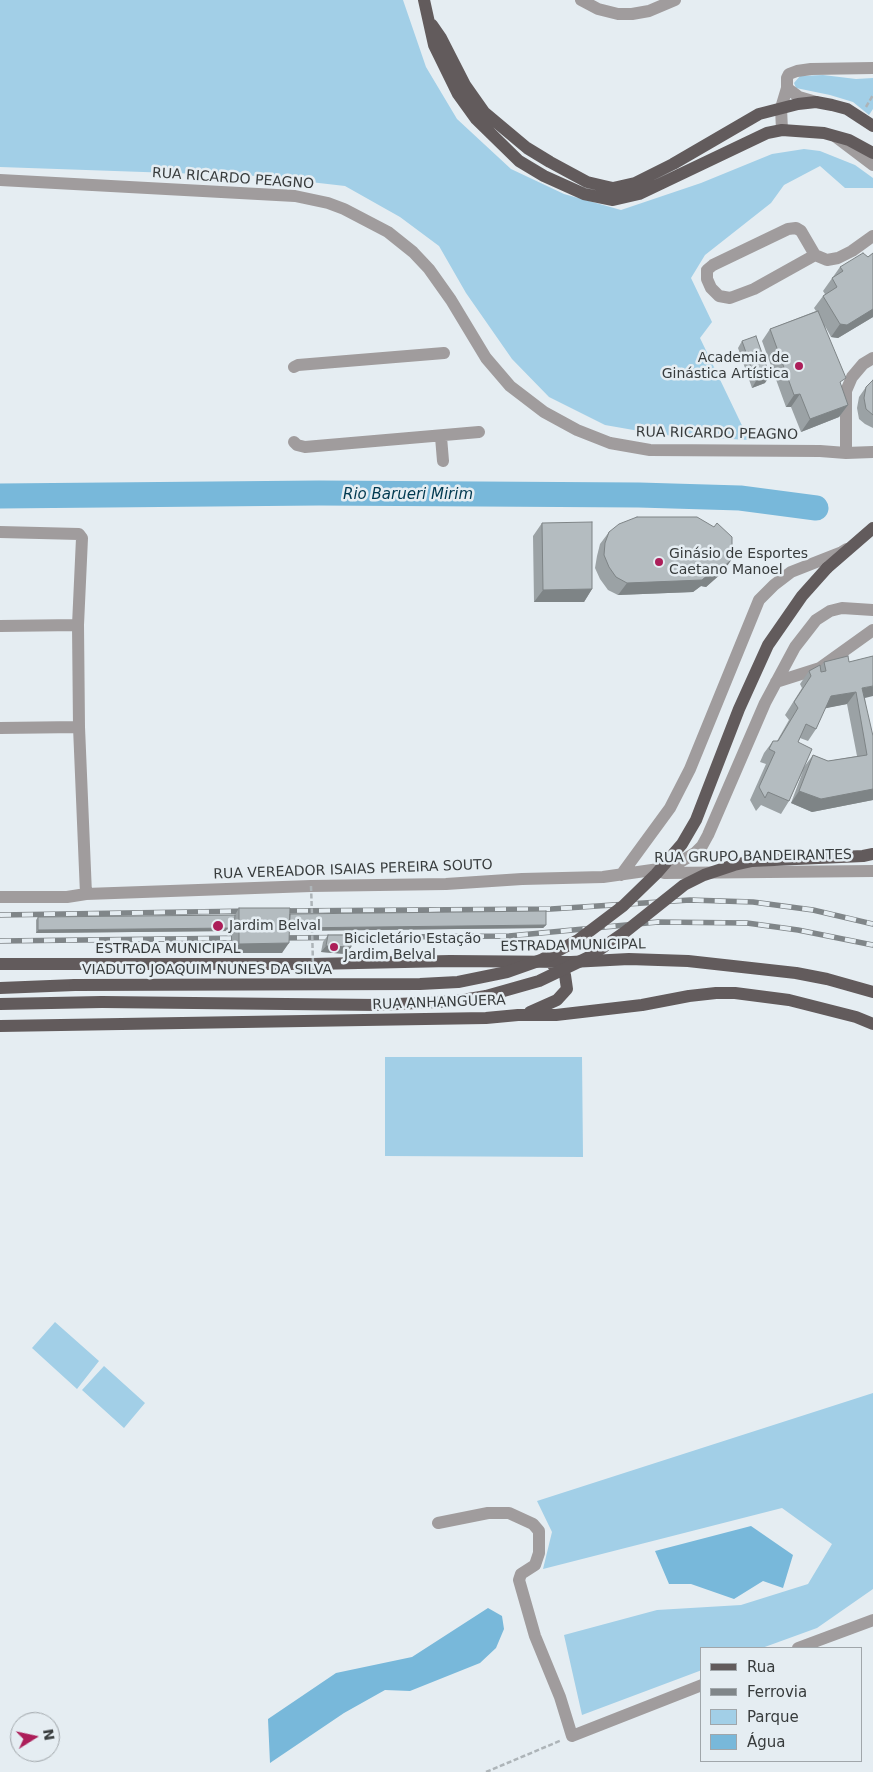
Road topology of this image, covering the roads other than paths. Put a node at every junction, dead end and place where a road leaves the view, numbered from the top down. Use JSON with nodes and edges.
{"nodes":[{"id":1,"x":424,"y":0,"type":"edge"},
{"id":2,"x":581,"y":0,"type":"edge"},
{"id":3,"x":675,"y":0,"type":"edge"},
{"id":4,"x":430,"y":21,"type":"junction"},
{"id":5,"x":873,"y":68,"type":"edge"},
{"id":6,"x":787,"y":88,"type":"junction"},
{"id":7,"x":816,"y":102,"type":"junction"},
{"id":8,"x":781,"y":108,"type":"junction"},
{"id":9,"x":873,"y":126,"type":"edge"},
{"id":10,"x":782,"y":130,"type":"junction"},
{"id":11,"x":836,"y":137,"type":"junction"},
{"id":12,"x":873,"y":153,"type":"edge"},
{"id":13,"x":873,"y":165,"type":"edge"},
{"id":14,"x":0,"y":180,"type":"edge"},
{"id":15,"x":873,"y":236,"type":"edge"},
{"id":16,"x":815,"y":255,"type":"junction"},
{"id":17,"x":444,"y":353,"type":"dead end"},
{"id":18,"x":873,"y":358,"type":"edge"},
{"id":19,"x":294,"y":367,"type":"dead end"},
{"id":20,"x":479,"y":432,"type":"dead end"},
{"id":21,"x":441,"y":436,"type":"junction"},
{"id":22,"x":294,"y":442,"type":"dead end"},
{"id":23,"x":873,"y":452,"type":"edge"},
{"id":24,"x":846,"y":454,"type":"junction"},
{"id":25,"x":443,"y":461,"type":"dead end"},
{"id":26,"x":873,"y":528,"type":"edge"},
{"id":27,"x":0,"y":532,"type":"edge"},
{"id":28,"x":859,"y":540,"type":"junction"},
{"id":29,"x":873,"y":610,"type":"edge"},
{"id":30,"x":78,"y":625,"type":"junction"},
{"id":31,"x":0,"y":626,"type":"edge"},
{"id":32,"x":873,"y":630,"type":"edge"},
{"id":33,"x":776,"y":682,"type":"junction"},
{"id":34,"x":79,"y":727,"type":"junction"},
{"id":35,"x":0,"y":728,"type":"edge"},
{"id":36,"x":873,"y":854,"type":"edge"},
{"id":37,"x":873,"y":871,"type":"edge"},
{"id":38,"x":634,"y":873,"type":"junction"},
{"id":39,"x":621,"y":875,"type":"junction"},
{"id":40,"x":86,"y":894,"type":"junction"},
{"id":41,"x":0,"y":897,"type":"edge"},
{"id":42,"x":550,"y":962,"type":"junction"},
{"id":43,"x":0,"y":964,"type":"edge"},
{"id":44,"x":0,"y":988,"type":"edge"},
{"id":45,"x":873,"y":992,"type":"edge"},
{"id":46,"x":0,"y":1004,"type":"edge"},
{"id":47,"x":518,"y":1015,"type":"junction"},
{"id":48,"x":873,"y":1024,"type":"edge"},
{"id":49,"x":0,"y":1026,"type":"edge"},
{"id":50,"x":438,"y":1523,"type":"dead end"},
{"id":51,"x":873,"y":1620,"type":"edge"},
{"id":52,"x":801,"y":1647,"type":"edge"},
{"id":53,"x":700,"y":1686,"type":"edge"}],
"edges":[{"from":1,"to":4,"type":"main road"},
{"from":2,"to":3,"type":"street"},
{"from":4,"to":8,"type":"main road"},
{"from":4,"to":10,"type":"main road"},
{"from":5,"to":6,"type":"street"},
{"from":6,"to":7,"type":"street"},
{"from":6,"to":8,"type":"street"},
{"from":7,"to":8,"type":"main road"},
{"from":7,"to":9,"type":"main road"},
{"from":8,"to":10,"type":"street"},
{"from":10,"to":11,"type":"main road"},
{"from":11,"to":12,"type":"main road"},
{"from":11,"to":13,"type":"street"},
{"from":14,"to":24,"type":"street","name":"RUA RICARDO PEAGNO"},
{"from":15,"to":16,"type":"street"},
{"from":16,"to":16,"type":"street"},
{"from":17,"to":19,"type":"street"},
{"from":18,"to":24,"type":"street"},
{"from":20,"to":21,"type":"street"},
{"from":21,"to":22,"type":"street"},
{"from":21,"to":25,"type":"street"},
{"from":23,"to":24,"type":"street","name":"RUA RICARDO PEAGNO"},
{"from":26,"to":28,"type":"main road","name":"VIADUTO JOAQUIM NUNES DA SILVA"},
{"from":27,"to":30,"type":"street"},
{"from":28,"to":39,"type":"street"},
{"from":28,"to":44,"type":"main road","name":"VIADUTO JOAQUIM NUNES DA SILVA","bridge":true},
{"from":29,"to":33,"type":"street","name":"RUA VEREADOR ISAIAS PEREIRA SOUTO"},
{"from":30,"to":31,"type":"street"},
{"from":30,"to":34,"type":"street"},
{"from":32,"to":33,"type":"street"},
{"from":33,"to":38,"type":"street","name":"RUA VEREADOR ISAIAS PEREIRA SOUTO"},
{"from":34,"to":35,"type":"street"},
{"from":34,"to":40,"type":"street"},
{"from":36,"to":46,"type":"main road","bridge":true},
{"from":37,"to":38,"type":"street","name":"RUA GRUPO BANDEIRANTES"},
{"from":38,"to":39,"type":"street","name":"RUA VEREADOR ISAIAS PEREIRA SOUTO"},
{"from":39,"to":40,"type":"street","name":"RUA VEREADOR ISAIAS PEREIRA SOUTO"},
{"from":40,"to":41,"type":"street","name":"RUA VEREADOR ISAIAS PEREIRA SOUTO"},
{"from":42,"to":43,"type":"main road","name":"ESTRADA MUNICIPAL"},
{"from":42,"to":45,"type":"main road","name":"ESTRADA MUNICIPAL"},
{"from":42,"to":47,"type":"main road"},
{"from":47,"to":48,"type":"main road","name":"RUA ANHANGUERA"},
{"from":47,"to":49,"type":"main road","name":"RUA ANHANGUERA"},
{"from":50,"to":53,"type":"street"},
{"from":51,"to":52,"type":"street"}]}
